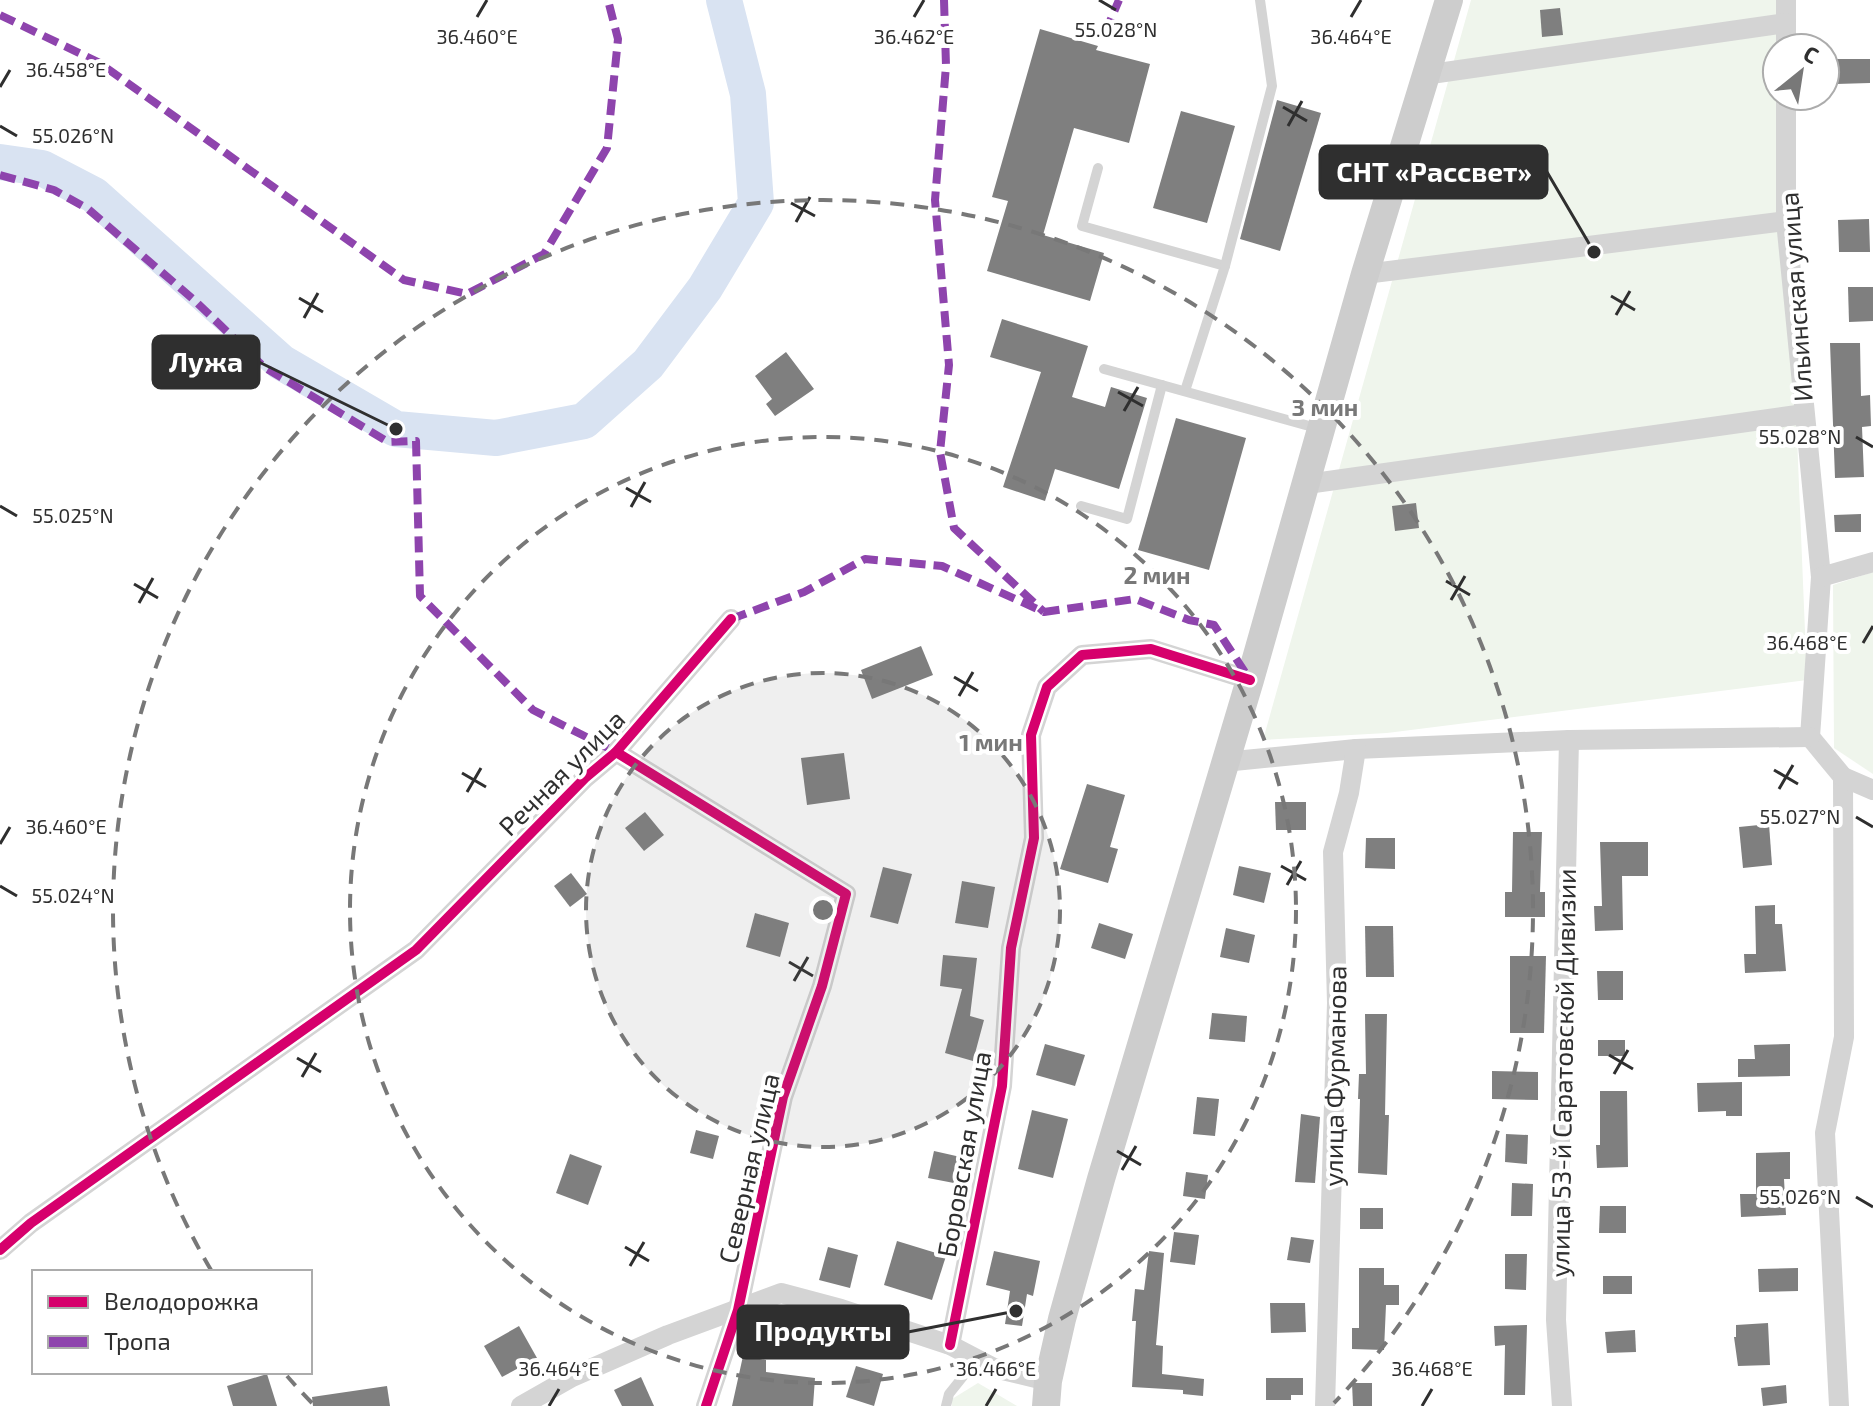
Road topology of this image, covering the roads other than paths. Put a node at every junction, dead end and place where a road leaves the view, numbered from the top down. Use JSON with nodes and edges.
{"nodes":[{"id":1,"x":1260,"y":0,"type":"edge"},
{"id":2,"x":1449,"y":0,"type":"edge"},
{"id":3,"x":1786,"y":0,"type":"edge"},
{"id":4,"x":1786,"y":23,"type":"junction"},
{"id":5,"x":1786,"y":32,"type":"edge"},
{"id":6,"x":1424,"y":75,"type":"junction"},
{"id":7,"x":1786,"y":112,"type":"edge"},
{"id":8,"x":1098,"y":168,"type":"dead end"},
{"id":9,"x":1786,"y":221,"type":"junction"},
{"id":10,"x":1225,"y":266,"type":"junction"},
{"id":11,"x":1365,"y":274,"type":"junction"},
{"id":12,"x":1104,"y":369,"type":"dead end"},
{"id":13,"x":1162,"y":385,"type":"junction"},
{"id":14,"x":1185,"y":391,"type":"junction"},
{"id":15,"x":1804,"y":414,"type":"junction"},
{"id":16,"x":1322,"y":430,"type":"junction"},
{"id":17,"x":1307,"y":484,"type":"junction"},
{"id":18,"x":1081,"y":506,"type":"dead end"},
{"id":19,"x":1873,"y":562,"type":"edge"},
{"id":20,"x":1821,"y":577,"type":"junction"},
{"id":21,"x":731,"y":619,"type":"dead end"},
{"id":22,"x":1250,"y":680,"type":"junction"},
{"id":23,"x":1810,"y":737,"type":"junction"},
{"id":24,"x":1569,"y":740,"type":"junction"},
{"id":25,"x":1356,"y":749,"type":"junction"},
{"id":26,"x":616,"y":752,"type":"junction"},
{"id":27,"x":1224,"y":762,"type":"junction"},
{"id":28,"x":1843,"y":777,"type":"junction"},
{"id":29,"x":1873,"y":790,"type":"edge"},
{"id":30,"x":0,"y":1250,"type":"edge"},
{"id":31,"x":738,"y":1310,"type":"junction"},
{"id":32,"x":950,"y":1345,"type":"junction"},
{"id":33,"x":977,"y":1359,"type":"junction"},
{"id":34,"x":1047,"y":1393,"type":"edge"},
{"id":35,"x":521,"y":1406,"type":"edge"},
{"id":36,"x":706,"y":1406,"type":"edge"},
{"id":37,"x":946,"y":1406,"type":"edge"},
{"id":38,"x":1325,"y":1406,"type":"edge"},
{"id":39,"x":1562,"y":1406,"type":"edge"},
{"id":40,"x":1839,"y":1406,"type":"edge"}],
"edges":[{"from":1,"to":10,"type":"lane"},
{"from":2,"to":6,"type":"main road"},
{"from":3,"to":4,"type":"street"},
{"from":4,"to":5,"type":"street"},
{"from":4,"to":6,"type":"street"},
{"from":6,"to":11,"type":"main road"},
{"from":7,"to":9,"type":"street","name":"Ильинская улица"},
{"from":8,"to":10,"type":"lane"},
{"from":9,"to":11,"type":"street"},
{"from":9,"to":15,"type":"street","name":"Ильинская улица"},
{"from":10,"to":14,"type":"lane"},
{"from":11,"to":16,"type":"main road"},
{"from":12,"to":13,"type":"lane"},
{"from":13,"to":14,"type":"lane"},
{"from":13,"to":18,"type":"lane"},
{"from":14,"to":16,"type":"lane"},
{"from":15,"to":17,"type":"street"},
{"from":15,"to":20,"type":"street","name":"Ильинская улица"},
{"from":16,"to":17,"type":"main road"},
{"from":17,"to":22,"type":"main road"},
{"from":19,"to":20,"type":"street"},
{"from":20,"to":23,"type":"street","name":"Ильинская улица"},
{"from":21,"to":26,"type":"street","name":"Речная улица"},
{"from":22,"to":27,"type":"main road"},
{"from":22,"to":32,"type":"street","name":"Боровская улица"},
{"from":23,"to":24,"type":"street"},
{"from":23,"to":28,"type":"street"},
{"from":24,"to":25,"type":"street"},
{"from":24,"to":39,"type":"street","name":"улица 53-й Саратовской Дивизии"},
{"from":25,"to":27,"type":"street"},
{"from":25,"to":38,"type":"street","name":"улица Фурманова"},
{"from":26,"to":30,"type":"street","name":"Речная улица"},
{"from":26,"to":31,"type":"street","name":"Северная улица"},
{"from":27,"to":34,"type":"main road"},
{"from":28,"to":29,"type":"street"},
{"from":28,"to":40,"type":"street"},
{"from":31,"to":32,"type":"street"},
{"from":31,"to":35,"type":"street"},
{"from":31,"to":36,"type":"street","name":"Северная улица"},
{"from":32,"to":33,"type":"street"},
{"from":33,"to":34,"type":"street"},
{"from":33,"to":37,"type":"lane"}]}
